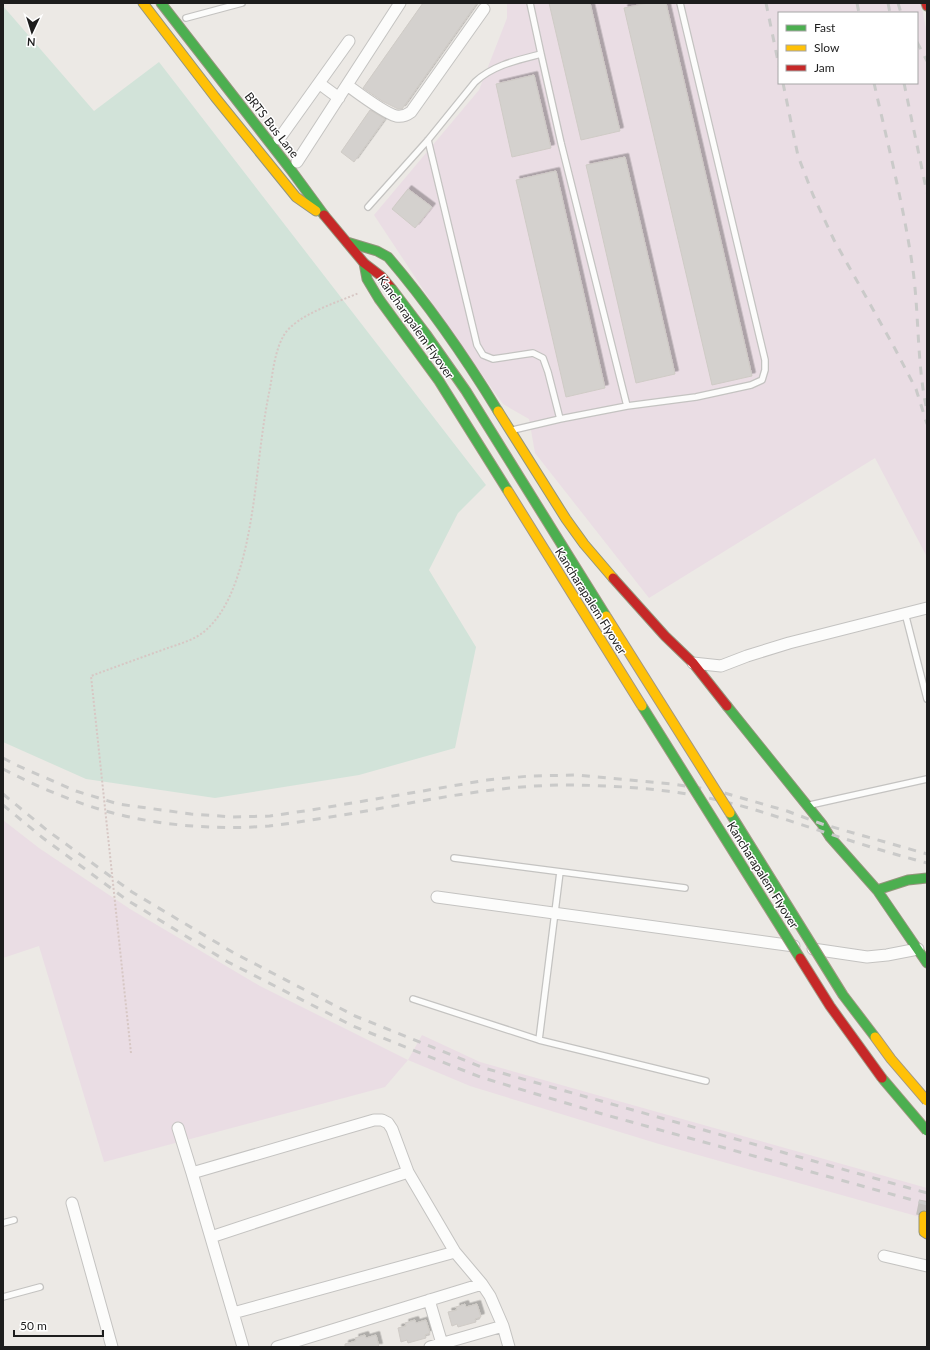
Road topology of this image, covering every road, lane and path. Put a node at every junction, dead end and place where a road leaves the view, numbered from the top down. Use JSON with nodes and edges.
{"nodes":[{"id":1,"x":143,"y":3,"type":"edge"},
{"id":2,"x":161,"y":3,"type":"edge"},
{"id":3,"x":242,"y":3,"type":"edge"},
{"id":4,"x":400,"y":3,"type":"edge"},
{"id":5,"x":530,"y":3,"type":"edge"},
{"id":6,"x":680,"y":3,"type":"edge"},
{"id":7,"x":484,"y":9,"type":"dead end"},
{"id":8,"x":180,"y":10,"type":"dead end"},
{"id":9,"x":189,"y":21,"type":"joint"},
{"id":10,"x":349,"y":41,"type":"dead end"},
{"id":11,"x":541,"y":54,"type":"junction"},
{"id":12,"x":320,"y":84,"type":"junction"},
{"id":13,"x":347,"y":85,"type":"junction"},
{"id":14,"x":339,"y":98,"type":"junction"},
{"id":15,"x":279,"y":139,"type":"dead end"},
{"id":16,"x":428,"y":140,"type":"junction"},
{"id":17,"x":296,"y":162,"type":"dead end"},
{"id":18,"x":314,"y":184,"type":"dead end"},
{"id":19,"x":368,"y":208,"type":"dead end"},
{"id":20,"x":326,"y":218,"type":"junction"},
{"id":21,"x":347,"y":242,"type":"junction"},
{"id":22,"x":364,"y":263,"type":"junction"},
{"id":23,"x":372,"y":288,"type":"junction"},
{"id":24,"x":627,"y":406,"type":"junction"},
{"id":25,"x":560,"y":419,"type":"junction"},
{"id":26,"x":511,"y":431,"type":"junction"},
{"id":27,"x":927,"y":608,"type":"edge"},
{"id":28,"x":905,"y":613,"type":"junction"},
{"id":29,"x":694,"y":663,"type":"junction"},
{"id":30,"x":721,"y":666,"type":"junction"},
{"id":31,"x":711,"y":685,"type":"junction"},
{"id":32,"x":927,"y":699,"type":"edge"},
{"id":33,"x":927,"y":779,"type":"edge"},
{"id":34,"x":807,"y":806,"type":"junction"},
{"id":35,"x":454,"y":858,"type":"dead end"},
{"id":36,"x":560,"y":872,"type":"junction"},
{"id":37,"x":927,"y":878,"type":"edge"},
{"id":38,"x":685,"y":888,"type":"dead end"},
{"id":39,"x":877,"y":890,"type":"junction"},
{"id":40,"x":437,"y":897,"type":"dead end"},
{"id":41,"x":555,"y":913,"type":"junction"},
{"id":42,"x":918,"y":949,"type":"junction"},
{"id":43,"x":927,"y":963,"type":"edge"},
{"id":44,"x":413,"y":999,"type":"dead end"},
{"id":45,"x":539,"y":1040,"type":"junction"},
{"id":46,"x":130,"y":1053,"type":"dead end"},
{"id":47,"x":706,"y":1081,"type":"dead end"},
{"id":48,"x":927,"y":1102,"type":"edge"},
{"id":49,"x":178,"y":1128,"type":"dead end"},
{"id":50,"x":927,"y":1131,"type":"edge"},
{"id":51,"x":408,"y":1172,"type":"junction"},
{"id":52,"x":192,"y":1173,"type":"junction"},
{"id":53,"x":72,"y":1204,"type":"dead end"},
{"id":54,"x":924,"y":1216,"type":"dead end"},
{"id":55,"x":14,"y":1220,"type":"dead end"},
{"id":56,"x":3,"y":1223,"type":"edge"},
{"id":57,"x":927,"y":1234,"type":"edge"},
{"id":58,"x":211,"y":1237,"type":"junction"},
{"id":59,"x":455,"y":1252,"type":"junction"},
{"id":60,"x":884,"y":1256,"type":"dead end"},
{"id":61,"x":927,"y":1266,"type":"edge"},
{"id":62,"x":482,"y":1284,"type":"junction"},
{"id":63,"x":40,"y":1286,"type":"dead end"},
{"id":64,"x":3,"y":1297,"type":"edge"},
{"id":65,"x":429,"y":1300,"type":"junction"},
{"id":66,"x":233,"y":1313,"type":"junction"},
{"id":67,"x":503,"y":1326,"type":"junction"},
{"id":68,"x":442,"y":1345,"type":"edge"},
{"id":69,"x":112,"y":1347,"type":"edge"},
{"id":70,"x":243,"y":1347,"type":"edge"},
{"id":71,"x":277,"y":1347,"type":"edge"},
{"id":72,"x":430,"y":1347,"type":"edge"},
{"id":73,"x":509,"y":1347,"type":"edge"}],
"edges":[{"from":1,"to":20,"type":"main road"},
{"from":2,"to":20,"type":"main road","name":"BRTS Bus Lane"},
{"from":3,"to":9,"type":"lane"},
{"from":4,"to":13,"type":"street"},
{"from":5,"to":11,"type":"lane"},
{"from":6,"to":24,"type":"lane"},
{"from":7,"to":13,"type":"street"},
{"from":8,"to":9,"type":"main road"},
{"from":10,"to":12,"type":"street"},
{"from":11,"to":16,"type":"lane"},
{"from":11,"to":24,"type":"lane"},
{"from":12,"to":14,"type":"street"},
{"from":12,"to":15,"type":"street"},
{"from":13,"to":14,"type":"street"},
{"from":14,"to":17,"type":"street"},
{"from":16,"to":19,"type":"lane"},
{"from":16,"to":25,"type":"lane"},
{"from":18,"to":20,"type":"main road"},
{"from":20,"to":21,"type":"main road","name":"BRTS Bus Lane"},
{"from":21,"to":22,"type":"main road","name":"BRTS Bus Lane"},
{"from":21,"to":26,"type":"main road"},
{"from":22,"to":23,"type":"main road","name":"Kancharapalem Flyover"},
{"from":22,"to":48,"type":"main road","name":"Kancharapalem Flyover","bridge":true},
{"from":23,"to":46,"type":"path"},
{"from":23,"to":50,"type":"main road","name":"Kancharapalem Flyover","bridge":true},
{"from":24,"to":25,"type":"lane"},
{"from":25,"to":26,"type":"lane"},
{"from":26,"to":29,"type":"main road"},
{"from":27,"to":28,"type":"street"},
{"from":28,"to":30,"type":"street"},
{"from":28,"to":32,"type":"lane"},
{"from":29,"to":30,"type":"street"},
{"from":29,"to":31,"type":"main road"},
{"from":30,"to":31,"type":"street"},
{"from":31,"to":34,"type":"main road"},
{"from":33,"to":34,"type":"lane"},
{"from":34,"to":39,"type":"main road"},
{"from":35,"to":36,"type":"lane"},
{"from":36,"to":38,"type":"lane"},
{"from":36,"to":41,"type":"lane"},
{"from":37,"to":39,"type":"main road"},
{"from":39,"to":42,"type":"main road"},
{"from":40,"to":41,"type":"street"},
{"from":41,"to":42,"type":"street"},
{"from":41,"to":45,"type":"lane"},
{"from":42,"to":43,"type":"main road"},
{"from":44,"to":45,"type":"lane"},
{"from":45,"to":47,"type":"lane"},
{"from":49,"to":52,"type":"street"},
{"from":51,"to":52,"type":"street"},
{"from":51,"to":58,"type":"street"},
{"from":51,"to":59,"type":"street"},
{"from":52,"to":58,"type":"street"},
{"from":53,"to":69,"type":"street"},
{"from":54,"to":57,"type":"main road"},
{"from":55,"to":56,"type":"lane"},
{"from":58,"to":66,"type":"street"},
{"from":59,"to":62,"type":"street"},
{"from":59,"to":66,"type":"street"},
{"from":60,"to":61,"type":"street"},
{"from":62,"to":65,"type":"street"},
{"from":62,"to":67,"type":"street"},
{"from":63,"to":64,"type":"lane"},
{"from":65,"to":68,"type":"street"},
{"from":65,"to":71,"type":"street"},
{"from":66,"to":70,"type":"street"},
{"from":67,"to":68,"type":"street"},
{"from":67,"to":73,"type":"street"},
{"from":68,"to":72,"type":"street"}]}
